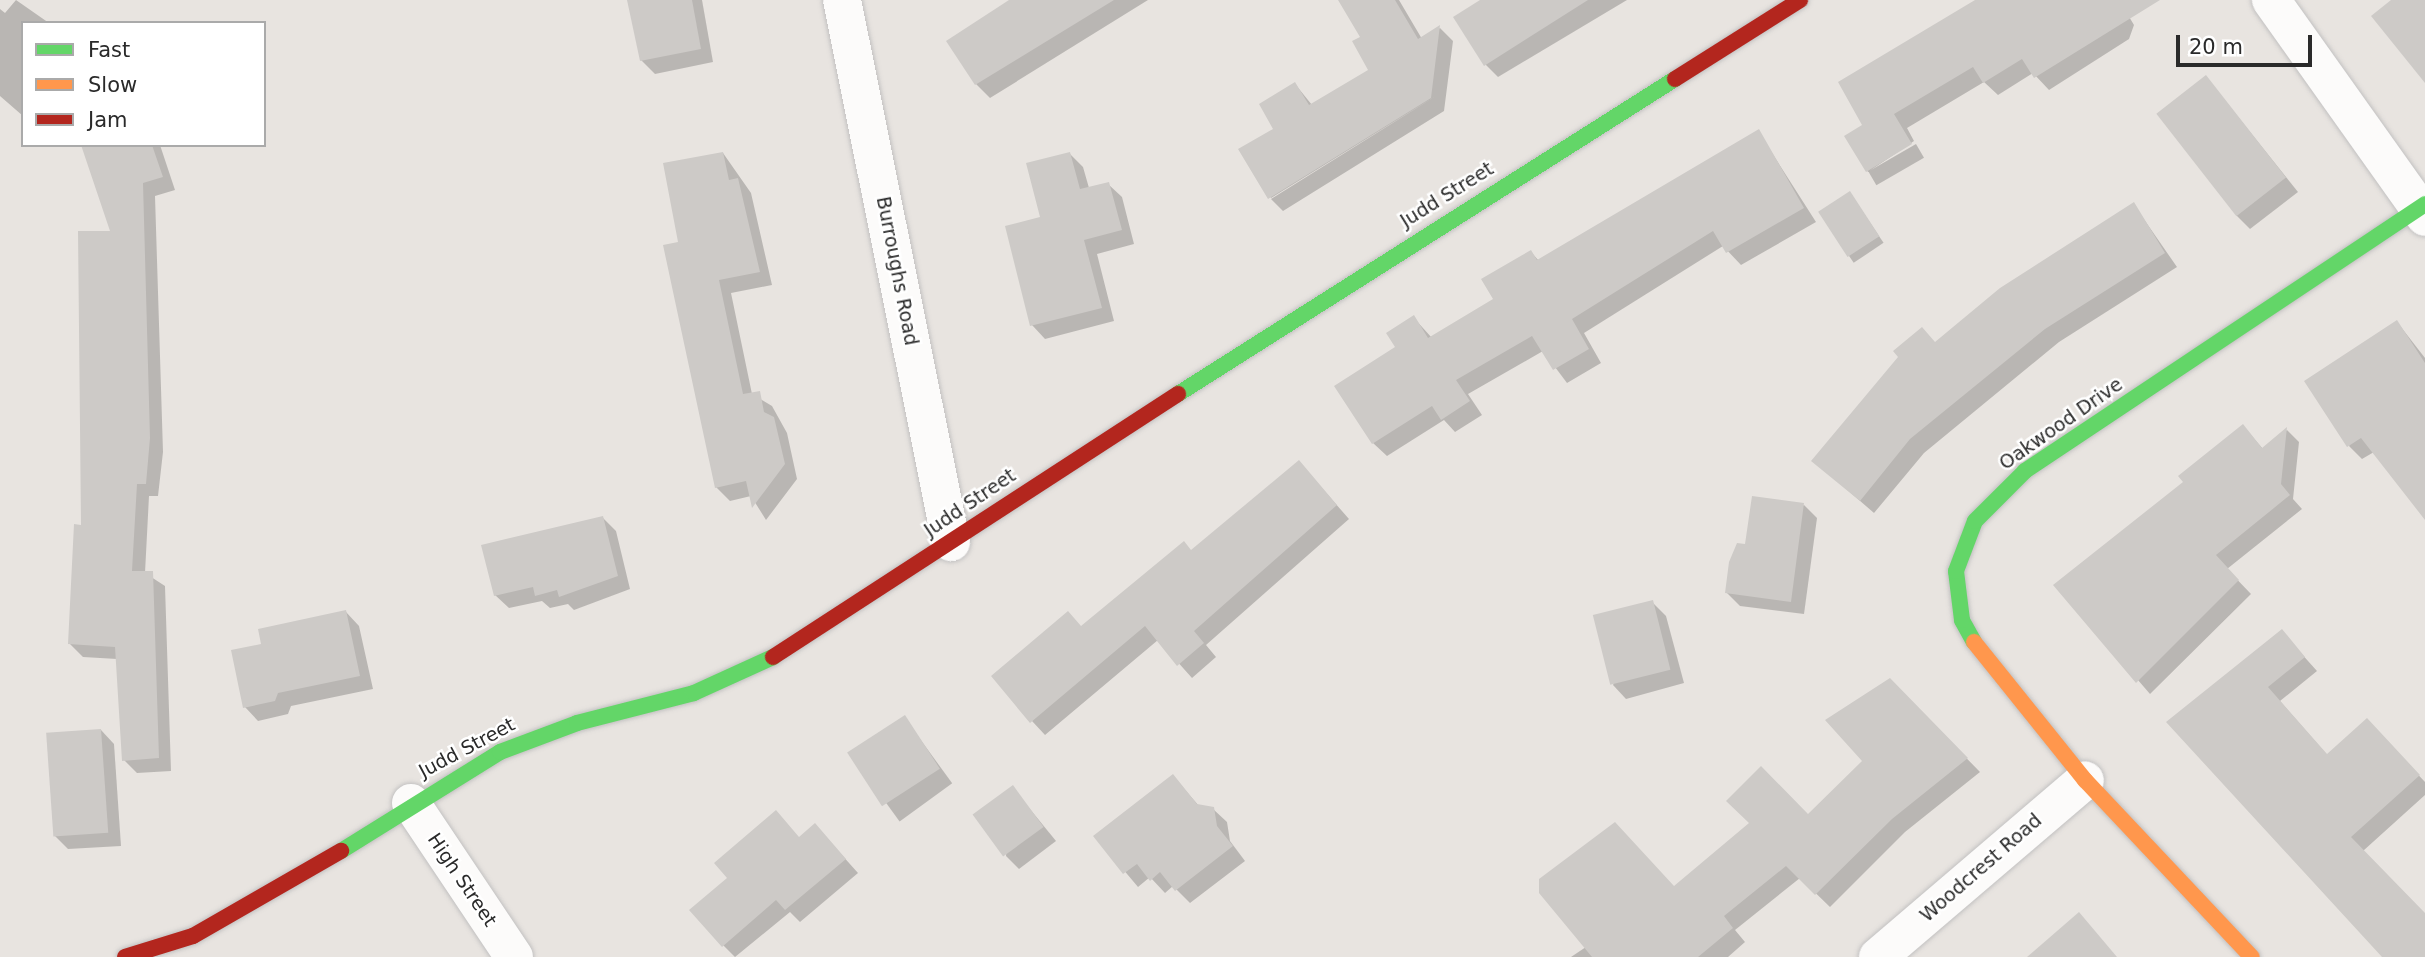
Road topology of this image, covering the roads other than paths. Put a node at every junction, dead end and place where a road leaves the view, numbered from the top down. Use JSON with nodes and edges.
{"nodes":[{"id":1,"x":842,"y":0,"type":"edge"},
{"id":2,"x":1800,"y":0,"type":"edge"},
{"id":3,"x":2271,"y":0,"type":"edge"},
{"id":4,"x":2422,"y":209,"type":"edge"},
{"id":5,"x":951,"y":542,"type":"junction"},
{"id":6,"x":2085,"y":780,"type":"junction"},
{"id":7,"x":411,"y":803,"type":"junction"},
{"id":8,"x":125,"y":957,"type":"edge"},
{"id":9,"x":514,"y":957,"type":"edge"},
{"id":10,"x":1878,"y":957,"type":"edge"},
{"id":11,"x":2252,"y":957,"type":"edge"}],
"edges":[{"from":1,"to":5,"type":"street","name":"Burroughs Road"},
{"from":2,"to":5,"type":"street","name":"Judd Street"},
{"from":3,"to":4,"type":"street"},
{"from":4,"to":6,"type":"street","name":"Oakwood Drive"},
{"from":5,"to":7,"type":"street","name":"Judd Street"},
{"from":6,"to":10,"type":"street","name":"Woodcrest Road"},
{"from":6,"to":11,"type":"street","name":"Oakwood Drive"},
{"from":7,"to":8,"type":"street","name":"Judd Street"},
{"from":7,"to":9,"type":"street","name":"High Street"}]}
